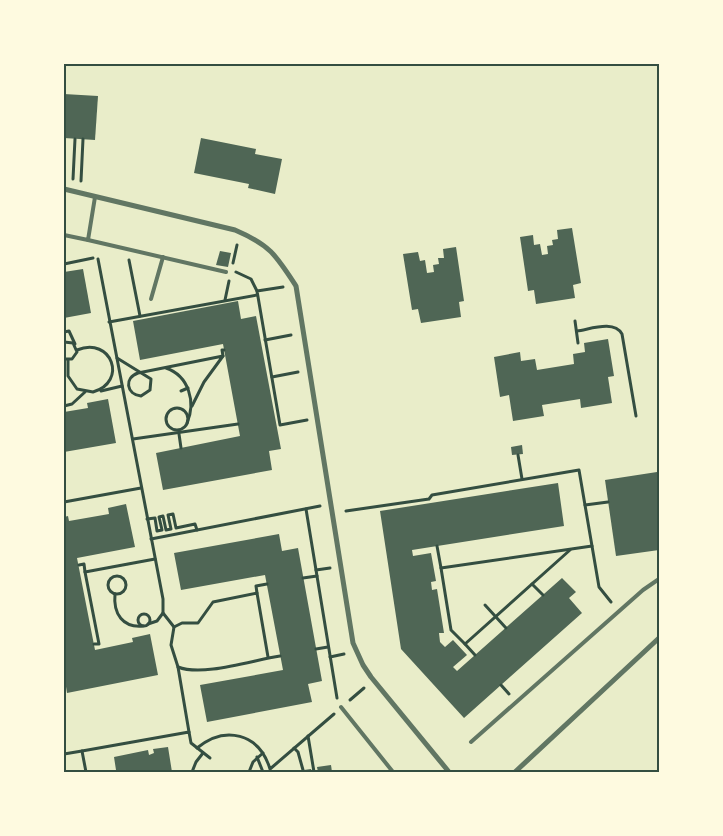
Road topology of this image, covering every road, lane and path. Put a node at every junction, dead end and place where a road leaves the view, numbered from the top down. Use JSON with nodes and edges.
{"nodes":[{"id":1,"x":75,"y":139,"type":"dead end"},
{"id":2,"x":83,"y":139,"type":"dead end"},
{"id":3,"x":72,"y":179,"type":"dead end"},
{"id":4,"x":81,"y":181,"type":"dead end"},
{"id":5,"x":64,"y":189,"type":"edge"},
{"id":6,"x":95,"y":197,"type":"junction"},
{"id":7,"x":64,"y":235,"type":"edge"},
{"id":8,"x":88,"y":240,"type":"junction"},
{"id":9,"x":127,"y":249,"type":"junction"},
{"id":10,"x":163,"y":257,"type":"junction"},
{"id":11,"x":93,"y":258,"type":"dead end"},
{"id":12,"x":98,"y":260,"type":"dead end"},
{"id":13,"x":64,"y":264,"type":"edge"},
{"id":14,"x":228,"y":271,"type":"joint"},
{"id":15,"x":283,"y":286,"type":"dead end"},
{"id":16,"x":257,"y":293,"type":"junction"},
{"id":17,"x":151,"y":299,"type":"dead end"},
{"id":18,"x":140,"y":316,"type":"junction"},
{"id":19,"x":575,"y":321,"type":"dead end"},
{"id":20,"x":109,"y":322,"type":"junction"},
{"id":21,"x":64,"y":332,"type":"edge"},
{"id":22,"x":577,"y":332,"type":"junction"},
{"id":23,"x":295,"y":334,"type":"dead end"},
{"id":24,"x":64,"y":342,"type":"edge"},
{"id":25,"x":264,"y":342,"type":"junction"},
{"id":26,"x":578,"y":343,"type":"dead end"},
{"id":27,"x":76,"y":345,"type":"junction"},
{"id":28,"x":77,"y":350,"type":"junction"},
{"id":29,"x":224,"y":350,"type":"dead end"},
{"id":30,"x":223,"y":356,"type":"junction"},
{"id":31,"x":116,"y":357,"type":"junction"},
{"id":32,"x":64,"y":359,"type":"edge"},
{"id":33,"x":68,"y":360,"type":"junction"},
{"id":34,"x":163,"y":368,"type":"junction"},
{"id":35,"x":65,"y":371,"type":"edge"},
{"id":36,"x":300,"y":372,"type":"dead end"},
{"id":37,"x":138,"y":373,"type":"junction"},
{"id":38,"x":272,"y":377,"type":"junction"},
{"id":39,"x":122,"y":386,"type":"junction"},
{"id":40,"x":188,"y":388,"type":"junction"},
{"id":41,"x":181,"y":391,"type":"dead end"},
{"id":42,"x":85,"y":392,"type":"junction"},
{"id":43,"x":93,"y":392,"type":"junction"},
{"id":44,"x":64,"y":406,"type":"edge"},
{"id":45,"x":192,"y":406,"type":"junction"},
{"id":46,"x":636,"y":416,"type":"dead end"},
{"id":47,"x":308,"y":420,"type":"dead end"},
{"id":48,"x":187,"y":423,"type":"junction"},
{"id":49,"x":238,"y":424,"type":"dead end"},
{"id":50,"x":182,"y":428,"type":"junction"},
{"id":51,"x":180,"y":434,"type":"junction"},
{"id":52,"x":133,"y":439,"type":"junction"},
{"id":53,"x":181,"y":448,"type":"dead end"},
{"id":54,"x":518,"y":454,"type":"dead end"},
{"id":55,"x":522,"y":480,"type":"junction"},
{"id":56,"x":141,"y":488,"type":"junction"},
{"id":57,"x":64,"y":502,"type":"edge"},
{"id":58,"x":608,"y":502,"type":"dead end"},
{"id":59,"x":585,"y":505,"type":"junction"},
{"id":60,"x":321,"y":506,"type":"dead end"},
{"id":61,"x":306,"y":509,"type":"junction"},
{"id":62,"x":346,"y":511,"type":"dead end"},
{"id":63,"x":148,"y":519,"type":"junction"},
{"id":64,"x":197,"y":530,"type":"junction"},
{"id":65,"x":151,"y":539,"type":"junction"},
{"id":66,"x":436,"y":546,"type":"dead end"},
{"id":67,"x":592,"y":546,"type":"junction"},
{"id":68,"x":570,"y":550,"type":"junction"},
{"id":69,"x":155,"y":559,"type":"junction"},
{"id":70,"x":78,"y":565,"type":"dead end"},
{"id":71,"x":330,"y":568,"type":"dead end"},
{"id":72,"x":441,"y":568,"type":"junction"},
{"id":73,"x":316,"y":570,"type":"junction"},
{"id":74,"x":85,"y":572,"type":"junction"},
{"id":75,"x":317,"y":576,"type":"junction"},
{"id":76,"x":303,"y":578,"type":"dead end"},
{"id":77,"x":659,"y":579,"type":"edge"},
{"id":78,"x":267,"y":584,"type":"dead end"},
{"id":79,"x":532,"y":584,"type":"junction"},
{"id":80,"x":257,"y":593,"type":"junction"},
{"id":81,"x":114,"y":594,"type":"junction"},
{"id":82,"x":543,"y":595,"type":"dead end"},
{"id":83,"x":485,"y":605,"type":"dead end"},
{"id":84,"x":619,"y":612,"type":"junction"},
{"id":85,"x":163,"y":613,"type":"junction"},
{"id":86,"x":496,"y":617,"type":"junction"},
{"id":87,"x":148,"y":624,"type":"junction"},
{"id":88,"x":144,"y":626,"type":"junction"},
{"id":89,"x":174,"y":627,"type":"junction"},
{"id":90,"x":506,"y":628,"type":"dead end"},
{"id":91,"x":659,"y":638,"type":"edge"},
{"id":92,"x":94,"y":644,"type":"dead end"},
{"id":93,"x":465,"y":644,"type":"junction"},
{"id":94,"x":328,"y":647,"type":"junction"},
{"id":95,"x":316,"y":649,"type":"dead end"},
{"id":96,"x":346,"y":654,"type":"dead end"},
{"id":97,"x":475,"y":655,"type":"dead end"},
{"id":98,"x":280,"y":656,"type":"dead end"},
{"id":99,"x":330,"y":657,"type":"junction"},
{"id":100,"x":268,"y":658,"type":"junction"},
{"id":101,"x":178,"y":667,"type":"junction"},
{"id":102,"x":337,"y":701,"type":"dead end"},
{"id":103,"x":341,"y":707,"type":"dead end"},
{"id":104,"x":321,"y":724,"type":"dead end"},
{"id":105,"x":189,"y":732,"type":"junction"},
{"id":106,"x":308,"y":736,"type":"junction"},
{"id":107,"x":471,"y":742,"type":"dead end"},
{"id":108,"x":197,"y":748,"type":"junction"},
{"id":109,"x":294,"y":748,"type":"junction"},
{"id":110,"x":82,"y":750,"type":"junction"},
{"id":111,"x":203,"y":752,"type":"junction"},
{"id":112,"x":263,"y":753,"type":"junction"},
{"id":113,"x":64,"y":754,"type":"edge"},
{"id":114,"x":257,"y":757,"type":"junction"},
{"id":115,"x":210,"y":758,"type":"dead end"},
{"id":116,"x":303,"y":770,"type":"dead end"},
{"id":117,"x":86,"y":772,"type":"edge"},
{"id":118,"x":192,"y":772,"type":"edge"},
{"id":119,"x":248,"y":772,"type":"edge"},
{"id":120,"x":263,"y":772,"type":"edge"},
{"id":121,"x":314,"y":772,"type":"edge"},
{"id":122,"x":393,"y":772,"type":"edge"},
{"id":123,"x":449,"y":772,"type":"edge"},
{"id":124,"x":515,"y":772,"type":"edge"}],
"edges":[{"from":1,"to":3,"type":"path"},
{"from":2,"to":4,"type":"path"},
{"from":5,"to":6,"type":"street"},
{"from":6,"to":8,"type":"lane"},
{"from":6,"to":123,"type":"street"},
{"from":7,"to":8,"type":"lane"},
{"from":8,"to":9,"type":"lane"},
{"from":9,"to":10,"type":"lane"},
{"from":9,"to":18,"type":"path"},
{"from":10,"to":14,"type":"lane"},
{"from":10,"to":17,"type":"lane"},
{"from":11,"to":13,"type":"path"},
{"from":12,"to":20,"type":"path"},
{"from":14,"to":16,"type":"path"},
{"from":15,"to":16,"type":"path"},
{"from":16,"to":18,"type":"path"},
{"from":16,"to":25,"type":"path"},
{"from":18,"to":20,"type":"path"},
{"from":19,"to":22,"type":"path"},
{"from":20,"to":31,"type":"path"},
{"from":21,"to":27,"type":"path"},
{"from":22,"to":26,"type":"path"},
{"from":22,"to":46,"type":"path"},
{"from":23,"to":25,"type":"path"},
{"from":24,"to":27,"type":"path"},
{"from":25,"to":38,"type":"path"},
{"from":27,"to":28,"type":"path"},
{"from":28,"to":33,"type":"path"},
{"from":28,"to":43,"type":"path"},
{"from":29,"to":30,"type":"path"},
{"from":30,"to":34,"type":"path"},
{"from":30,"to":45,"type":"path"},
{"from":31,"to":37,"type":"path"},
{"from":31,"to":39,"type":"path"},
{"from":32,"to":33,"type":"path"},
{"from":33,"to":35,"type":"path"},
{"from":34,"to":37,"type":"path"},
{"from":34,"to":40,"type":"path"},
{"from":35,"to":42,"type":"path"},
{"from":36,"to":38,"type":"path"},
{"from":37,"to":37,"type":"path"},
{"from":38,"to":47,"type":"path"},
{"from":39,"to":43,"type":"path"},
{"from":39,"to":52,"type":"path"},
{"from":40,"to":41,"type":"path"},
{"from":40,"to":45,"type":"path"},
{"from":42,"to":43,"type":"path"},
{"from":42,"to":44,"type":"path"},
{"from":45,"to":48,"type":"path"},
{"from":48,"to":50,"type":"path"},
{"from":48,"to":50,"type":"path"},
{"from":49,"to":51,"type":"path"},
{"from":50,"to":51,"type":"path"},
{"from":51,"to":52,"type":"path"},
{"from":51,"to":53,"type":"path"},
{"from":52,"to":56,"type":"path"},
{"from":54,"to":55,"type":"path"},
{"from":55,"to":59,"type":"path"},
{"from":55,"to":62,"type":"path"},
{"from":56,"to":57,"type":"path"},
{"from":56,"to":63,"type":"path"},
{"from":58,"to":59,"type":"path"},
{"from":59,"to":67,"type":"path"},
{"from":60,"to":61,"type":"path"},
{"from":61,"to":64,"type":"path"},
{"from":61,"to":73,"type":"path"},
{"from":63,"to":64,"type":"path"},
{"from":63,"to":65,"type":"path"},
{"from":64,"to":65,"type":"path"},
{"from":65,"to":69,"type":"path"},
{"from":66,"to":72,"type":"path"},
{"from":67,"to":68,"type":"path"},
{"from":67,"to":84,"type":"path"},
{"from":68,"to":72,"type":"path"},
{"from":68,"to":79,"type":"path"},
{"from":69,"to":74,"type":"path"},
{"from":69,"to":85,"type":"path"},
{"from":70,"to":74,"type":"path"},
{"from":71,"to":73,"type":"path"},
{"from":72,"to":93,"type":"path"},
{"from":73,"to":75,"type":"path"},
{"from":74,"to":92,"type":"path"},
{"from":75,"to":76,"type":"path"},
{"from":75,"to":94,"type":"path"},
{"from":77,"to":84,"type":"lane"},
{"from":78,"to":80,"type":"path"},
{"from":79,"to":82,"type":"path"},
{"from":79,"to":86,"type":"path"},
{"from":80,"to":89,"type":"path"},
{"from":80,"to":100,"type":"path"},
{"from":81,"to":81,"type":"path"},
{"from":81,"to":88,"type":"path"},
{"from":83,"to":86,"type":"path"},
{"from":84,"to":107,"type":"lane"},
{"from":85,"to":87,"type":"path"},
{"from":85,"to":89,"type":"path"},
{"from":86,"to":90,"type":"path"},
{"from":86,"to":93,"type":"path"},
{"from":87,"to":88,"type":"path"},
{"from":87,"to":88,"type":"path"},
{"from":89,"to":101,"type":"path"},
{"from":91,"to":124,"type":"street"},
{"from":93,"to":97,"type":"path"},
{"from":94,"to":95,"type":"path"},
{"from":94,"to":99,"type":"path"},
{"from":96,"to":99,"type":"path"},
{"from":98,"to":100,"type":"path"},
{"from":99,"to":102,"type":"path"},
{"from":100,"to":101,"type":"path"},
{"from":101,"to":105,"type":"path"},
{"from":103,"to":122,"type":"lane"},
{"from":104,"to":106,"type":"path"},
{"from":105,"to":108,"type":"path"},
{"from":105,"to":110,"type":"path"},
{"from":106,"to":109,"type":"path"},
{"from":106,"to":121,"type":"path"},
{"from":108,"to":111,"type":"path"},
{"from":108,"to":112,"type":"path"},
{"from":109,"to":112,"type":"path"},
{"from":109,"to":116,"type":"path"},
{"from":110,"to":113,"type":"path"},
{"from":110,"to":117,"type":"path"},
{"from":111,"to":115,"type":"path"},
{"from":111,"to":118,"type":"path"},
{"from":112,"to":114,"type":"path"},
{"from":114,"to":119,"type":"path"},
{"from":114,"to":120,"type":"path"}]}
